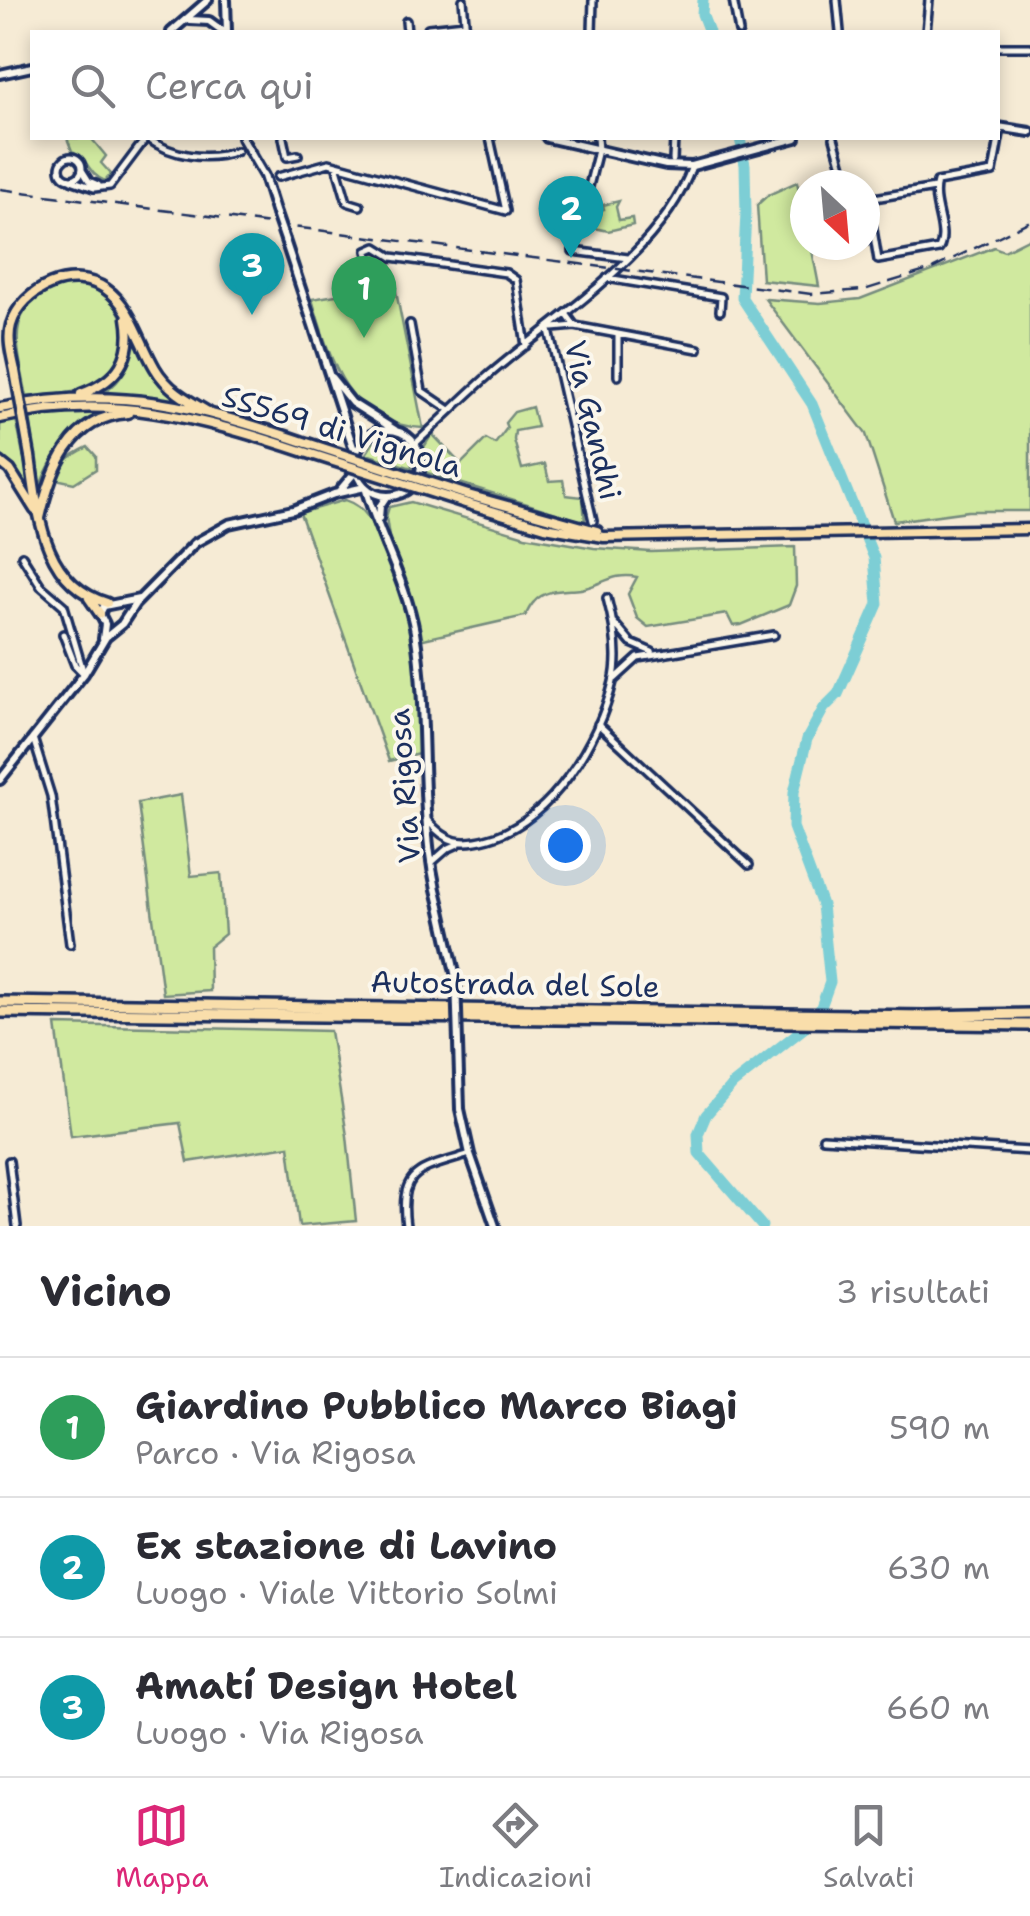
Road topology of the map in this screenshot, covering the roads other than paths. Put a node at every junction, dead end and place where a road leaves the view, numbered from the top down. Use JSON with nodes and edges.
{"nodes":[{"id":1,"x":208,"y":0,"type":"edge"},
{"id":2,"x":226,"y":0,"type":"edge"},
{"id":3,"x":462,"y":0,"type":"edge"},
{"id":4,"x":594,"y":0,"type":"edge"},
{"id":5,"x":734,"y":0,"type":"edge"},
{"id":6,"x":837,"y":0,"type":"edge"},
{"id":7,"x":929,"y":0,"type":"edge"},
{"id":8,"x":406,"y":21,"type":"dead end"},
{"id":9,"x":184,"y":22,"type":"junction"},
{"id":10,"x":428,"y":28,"type":"dead end"},
{"id":11,"x":465,"y":28,"type":"edge"},
{"id":12,"x":172,"y":30,"type":"edge"},
{"id":13,"x":223,"y":30,"type":"edge"},
{"id":14,"x":226,"y":30,"type":"edge"},
{"id":15,"x":407,"y":30,"type":"edge"},
{"id":16,"x":592,"y":30,"type":"edge"},
{"id":17,"x":739,"y":30,"type":"edge"},
{"id":18,"x":840,"y":30,"type":"edge"},
{"id":19,"x":926,"y":30,"type":"edge"},
{"id":20,"x":1000,"y":47,"type":"edge"},
{"id":21,"x":1030,"y":47,"type":"edge"},
{"id":22,"x":30,"y":67,"type":"edge"},
{"id":23,"x":0,"y":74,"type":"edge"},
{"id":24,"x":1000,"y":128,"type":"edge"},
{"id":25,"x":1030,"y":132,"type":"edge"},
{"id":26,"x":146,"y":140,"type":"edge"},
{"id":27,"x":151,"y":140,"type":"edge"},
{"id":28,"x":243,"y":140,"type":"edge"},
{"id":29,"x":284,"y":140,"type":"edge"},
{"id":30,"x":490,"y":140,"type":"edge"},
{"id":31,"x":556,"y":140,"type":"edge"},
{"id":32,"x":597,"y":140,"type":"edge"},
{"id":33,"x":674,"y":140,"type":"edge"},
{"id":34,"x":789,"y":140,"type":"edge"},
{"id":35,"x":835,"y":140,"type":"edge"},
{"id":36,"x":998,"y":140,"type":"edge"},
{"id":37,"x":598,"y":150,"type":"junction"},
{"id":38,"x":236,"y":151,"type":"dead end"},
{"id":39,"x":298,"y":155,"type":"dead end"},
{"id":40,"x":674,"y":160,"type":"dead end"},
{"id":41,"x":336,"y":164,"type":"junction"},
{"id":42,"x":692,"y":166,"type":"junction"},
{"id":43,"x":82,"y":170,"type":"junction"},
{"id":44,"x":846,"y":170,"type":"edge"},
{"id":45,"x":278,"y":177,"type":"dead end"},
{"id":46,"x":72,"y":180,"type":"junction"},
{"id":47,"x":106,"y":188,"type":"junction"},
{"id":48,"x":935,"y":188,"type":"junction"},
{"id":49,"x":880,"y":197,"type":"edge"},
{"id":50,"x":360,"y":206,"type":"dead end"},
{"id":51,"x":880,"y":252,"type":"edge"},
{"id":52,"x":611,"y":257,"type":"junction"},
{"id":53,"x":369,"y":258,"type":"dead end"},
{"id":54,"x":628,"y":258,"type":"junction"},
{"id":55,"x":617,"y":267,"type":"junction"},
{"id":56,"x":606,"y":278,"type":"junction"},
{"id":57,"x":720,"y":311,"type":"dead end"},
{"id":58,"x":126,"y":314,"type":"junction"},
{"id":59,"x":566,"y":315,"type":"junction"},
{"id":60,"x":410,"y":324,"type":"dead end"},
{"id":61,"x":576,"y":326,"type":"junction"},
{"id":62,"x":549,"y":329,"type":"junction"},
{"id":63,"x":618,"y":334,"type":"junction"},
{"id":64,"x":526,"y":346,"type":"junction"},
{"id":65,"x":698,"y":349,"type":"dead end"},
{"id":66,"x":324,"y":364,"type":"junction"},
{"id":67,"x":618,"y":376,"type":"dead end"},
{"id":68,"x":77,"y":396,"type":"junction"},
{"id":69,"x":0,"y":408,"type":"edge"},
{"id":70,"x":159,"y":410,"type":"junction"},
{"id":71,"x":451,"y":410,"type":"junction"},
{"id":72,"x":208,"y":412,"type":"junction"},
{"id":73,"x":0,"y":418,"type":"edge"},
{"id":74,"x":399,"y":432,"type":"junction"},
{"id":75,"x":415,"y":444,"type":"junction"},
{"id":76,"x":306,"y":448,"type":"junction"},
{"id":77,"x":356,"y":456,"type":"junction"},
{"id":78,"x":0,"y":462,"type":"edge"},
{"id":79,"x":356,"y":471,"type":"junction"},
{"id":80,"x":365,"y":487,"type":"junction"},
{"id":81,"x":334,"y":494,"type":"junction"},
{"id":82,"x":386,"y":496,"type":"junction"},
{"id":83,"x":40,"y":518,"type":"junction"},
{"id":84,"x":593,"y":521,"type":"dead end"},
{"id":85,"x":378,"y":522,"type":"junction"},
{"id":86,"x":1030,"y":529,"type":"edge"},
{"id":87,"x":22,"y":556,"type":"dead end"},
{"id":88,"x":86,"y":595,"type":"junction"},
{"id":89,"x":140,"y":598,"type":"junction"},
{"id":90,"x":607,"y":598,"type":"dead end"},
{"id":91,"x":107,"y":603,"type":"junction"},
{"id":92,"x":119,"y":603,"type":"junction"},
{"id":93,"x":100,"y":614,"type":"junction"},
{"id":94,"x":126,"y":617,"type":"junction"},
{"id":95,"x":613,"y":621,"type":"junction"},
{"id":96,"x":104,"y":624,"type":"junction"},
{"id":97,"x":116,"y":628,"type":"junction"},
{"id":98,"x":64,"y":634,"type":"dead end"},
{"id":99,"x":774,"y":635,"type":"dead end"},
{"id":100,"x":102,"y":642,"type":"junction"},
{"id":101,"x":655,"y":653,"type":"junction"},
{"id":102,"x":84,"y":674,"type":"junction"},
{"id":103,"x":614,"y":681,"type":"junction"},
{"id":104,"x":597,"y":723,"type":"junction"},
{"id":105,"x":34,"y":738,"type":"junction"},
{"id":106,"x":2,"y":776,"type":"edge"},
{"id":107,"x":425,"y":817,"type":"junction"},
{"id":108,"x":460,"y":844,"type":"junction"},
{"id":109,"x":749,"y":865,"type":"dead end"},
{"id":110,"x":429,"y":866,"type":"junction"},
{"id":111,"x":70,"y":944,"type":"dead end"},
{"id":112,"x":0,"y":1002,"type":"edge"},
{"id":113,"x":0,"y":1012,"type":"edge"},
{"id":114,"x":1030,"y":1014,"type":"edge"},
{"id":115,"x":1030,"y":1025,"type":"edge"},
{"id":116,"x":823,"y":1138,"type":"dead end"},
{"id":117,"x":1030,"y":1150,"type":"edge"},
{"id":118,"x":470,"y":1154,"type":"junction"},
{"id":119,"x":10,"y":1161,"type":"dead end"},
{"id":120,"x":11,"y":1172,"type":"junction"},
{"id":121,"x":0,"y":1173,"type":"edge"},
{"id":122,"x":17,"y":1226,"type":"edge"},
{"id":123,"x":406,"y":1226,"type":"edge"},
{"id":124,"x":495,"y":1226,"type":"edge"}],
"edges":[{"from":1,"to":9,"type":"main road"},
{"from":2,"to":14,"type":"main road"},
{"from":3,"to":11,"type":"street"},
{"from":4,"to":16,"type":"street"},
{"from":5,"to":17,"type":"street"},
{"from":6,"to":18,"type":"street"},
{"from":7,"to":19,"type":"street"},
{"from":8,"to":15,"type":"street"},
{"from":9,"to":12,"type":"main road"},
{"from":9,"to":13,"type":"main road"},
{"from":10,"to":11,"type":"street"},
{"from":20,"to":21,"type":"street"},
{"from":22,"to":23,"type":"main road"},
{"from":24,"to":25,"type":"main road"},
{"from":26,"to":47,"type":"street"},
{"from":27,"to":38,"type":"street"},
{"from":28,"to":66,"type":"main road","bridge":true},
{"from":29,"to":39,"type":"street"},
{"from":30,"to":41,"type":"street"},
{"from":31,"to":37,"type":"main road"},
{"from":32,"to":37,"type":"street"},
{"from":33,"to":40,"type":"street"},
{"from":34,"to":42,"type":"main road"},
{"from":35,"to":44,"type":"street"},
{"from":36,"to":48,"type":"street"},
{"from":37,"to":42,"type":"main road"},
{"from":37,"to":52,"type":"street"},
{"from":41,"to":45,"type":"street"},
{"from":41,"to":50,"type":"street"},
{"from":42,"to":54,"type":"street"},
{"from":43,"to":46,"type":"street"},
{"from":43,"to":46,"type":"street"},
{"from":43,"to":47,"type":"street"},
{"from":46,"to":47,"type":"street"},
{"from":48,"to":49,"type":"street"},
{"from":48,"to":51,"type":"street"},
{"from":52,"to":54,"type":"street"},
{"from":52,"to":55,"type":"street"},
{"from":53,"to":64,"type":"street"},
{"from":54,"to":55,"type":"street"},
{"from":55,"to":56,"type":"street"},
{"from":56,"to":57,"type":"street"},
{"from":56,"to":59,"type":"street"},
{"from":58,"to":68,"type":"highway"},
{"from":58,"to":72,"type":"highway"},
{"from":58,"to":83,"type":"highway","bridge":true},
{"from":59,"to":61,"type":"street"},
{"from":59,"to":62,"type":"street"},
{"from":60,"to":71,"type":"street"},
{"from":61,"to":62,"type":"street"},
{"from":61,"to":63,"type":"street"},
{"from":62,"to":64,"type":"street"},
{"from":62,"to":84,"type":"street","name":"Via Gandhi"},
{"from":63,"to":65,"type":"street"},
{"from":63,"to":67,"type":"street"},
{"from":64,"to":71,"type":"street"},
{"from":66,"to":74,"type":"main road"},
{"from":66,"to":77,"type":"main road"},
{"from":68,"to":69,"type":"highway","name":"SS569 di Vignola"},
{"from":68,"to":72,"type":"highway","name":"SS569 di Vignola"},
{"from":70,"to":73,"type":"highway","name":"SS569 di Vignola"},
{"from":70,"to":76,"type":"highway","name":"SS569 di Vignola"},
{"from":70,"to":83,"type":"highway"},
{"from":71,"to":75,"type":"street"},
{"from":72,"to":76,"type":"highway","name":"SS569 di Vignola"},
{"from":74,"to":75,"type":"main road"},
{"from":74,"to":77,"type":"main road"},
{"from":75,"to":82,"type":"main road"},
{"from":76,"to":86,"type":"highway","name":"SS569 di Vignola","bridge":true},
{"from":77,"to":79,"type":"main road"},
{"from":78,"to":83,"type":"highway"},
{"from":79,"to":80,"type":"main road"},
{"from":79,"to":81,"type":"main road"},
{"from":80,"to":81,"type":"main road"},
{"from":80,"to":82,"type":"main road"},
{"from":80,"to":85,"type":"main road","name":"Via Rigosa"},
{"from":81,"to":89,"type":"main road"},
{"from":82,"to":85,"type":"main road"},
{"from":83,"to":88,"type":"highway"},
{"from":85,"to":107,"type":"main road","name":"Via Rigosa"},
{"from":87,"to":102,"type":"street"},
{"from":88,"to":91,"type":"highway"},
{"from":88,"to":93,"type":"highway"},
{"from":89,"to":92,"type":"main road"},
{"from":89,"to":94,"type":"main road"},
{"from":90,"to":95,"type":"street"},
{"from":91,"to":92,"type":"main road"},
{"from":91,"to":93,"type":"main road"},
{"from":92,"to":94,"type":"main road"},
{"from":93,"to":96,"type":"main road"},
{"from":94,"to":97,"type":"main road"},
{"from":95,"to":101,"type":"street"},
{"from":95,"to":103,"type":"street"},
{"from":96,"to":97,"type":"main road"},
{"from":96,"to":100,"type":"main road"},
{"from":97,"to":100,"type":"main road"},
{"from":98,"to":102,"type":"street"},
{"from":99,"to":101,"type":"street"},
{"from":100,"to":102,"type":"main road"},
{"from":101,"to":103,"type":"street"},
{"from":102,"to":105,"type":"main road"},
{"from":103,"to":104,"type":"street"},
{"from":104,"to":108,"type":"street"},
{"from":104,"to":109,"type":"street"},
{"from":105,"to":106,"type":"main road"},
{"from":105,"to":111,"type":"street"},
{"from":107,"to":108,"type":"street"},
{"from":107,"to":110,"type":"main road","name":"Via Rigosa"},
{"from":108,"to":110,"type":"street"},
{"from":110,"to":118,"type":"main road","name":"Via Rigosa","bridge":true},
{"from":112,"to":114,"type":"highway","name":"Autostrada del Sole"},
{"from":113,"to":115,"type":"highway","name":"Autostrada del Sole"},
{"from":116,"to":117,"type":"street"},
{"from":118,"to":123,"type":"street"},
{"from":118,"to":124,"type":"main road","name":"Via Rigosa"},
{"from":119,"to":120,"type":"street"},
{"from":120,"to":121,"type":"street"},
{"from":120,"to":122,"type":"street"}]}
